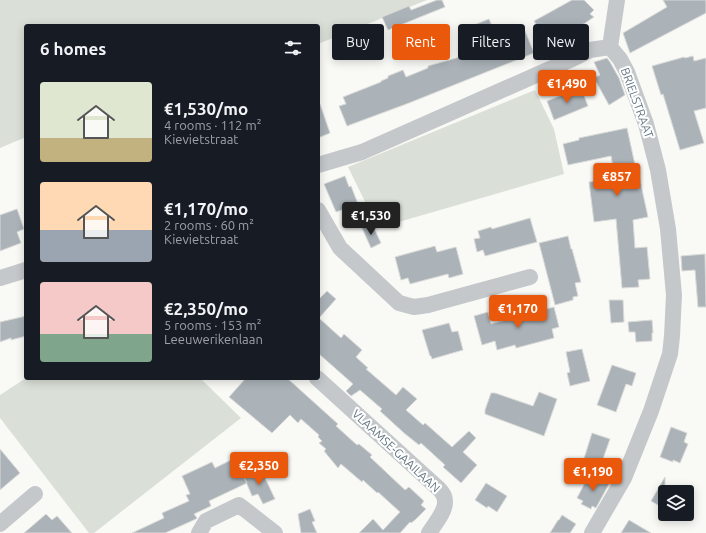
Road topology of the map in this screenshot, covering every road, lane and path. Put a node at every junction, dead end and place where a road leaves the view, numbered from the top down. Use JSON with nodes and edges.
{"nodes":[{"id":1,"x":617,"y":0,"type":"edge"},
{"id":2,"x":610,"y":47,"type":"junction"},
{"id":3,"x":320,"y":164,"type":"edge"},
{"id":4,"x":320,"y":213,"type":"edge"},
{"id":5,"x":24,"y":271,"type":"edge"},
{"id":6,"x":530,"y":277,"type":"dead end"},
{"id":7,"x":0,"y":278,"type":"edge"},
{"id":8,"x":319,"y":380,"type":"edge"},
{"id":9,"x":35,"y":494,"type":"dead end"},
{"id":10,"x":0,"y":524,"type":"edge"},
{"id":11,"x":199,"y":533,"type":"edge"},
{"id":12,"x":275,"y":533,"type":"edge"},
{"id":13,"x":429,"y":533,"type":"edge"},
{"id":14,"x":592,"y":533,"type":"edge"}],
"edges":[{"from":1,"to":2,"type":"street"},
{"from":2,"to":3,"type":"street"},
{"from":2,"to":14,"type":"street","name":"BRIELSTRAAT"},
{"from":4,"to":6,"type":"street"},
{"from":5,"to":7,"type":"street"},
{"from":8,"to":13,"type":"street","name":"VLAAMSE-GAAILAAN"},
{"from":9,"to":10,"type":"street"},
{"from":11,"to":12,"type":"street"}]}
